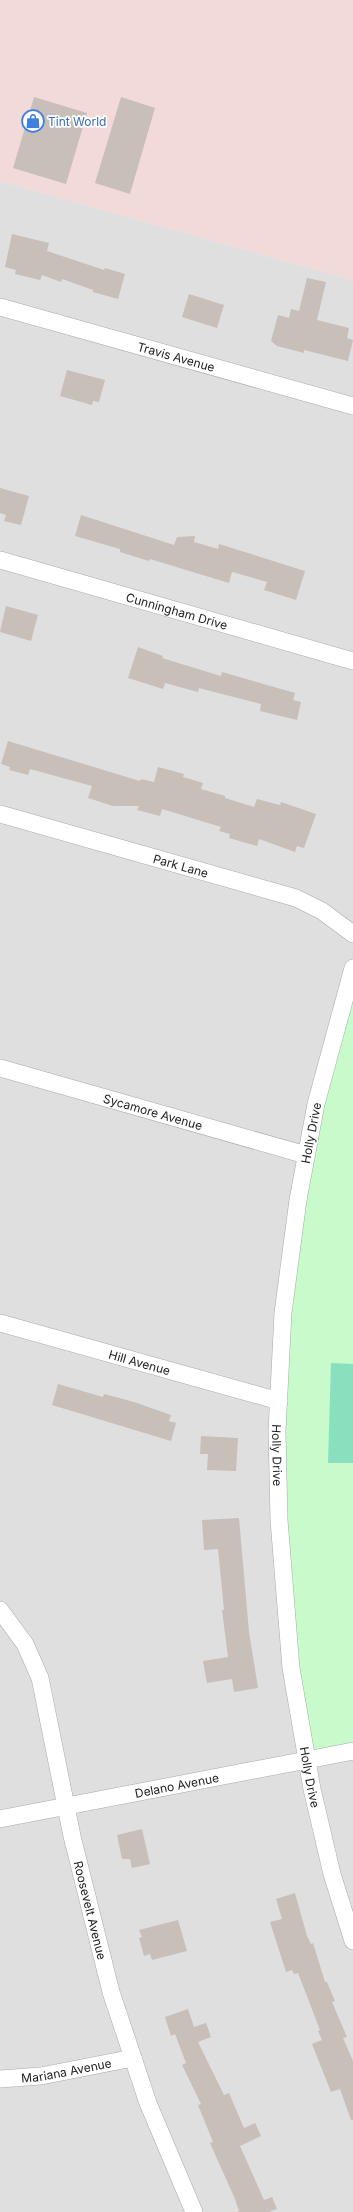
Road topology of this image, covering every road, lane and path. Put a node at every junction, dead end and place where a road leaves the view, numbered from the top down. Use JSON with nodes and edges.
{"nodes":[{"id":1,"x":0,"y":307,"type":"edge"},
{"id":2,"x":353,"y":406,"type":"edge"},
{"id":3,"x":0,"y":560,"type":"edge"},
{"id":4,"x":353,"y":661,"type":"edge"},
{"id":5,"x":0,"y":814,"type":"edge"},
{"id":6,"x":353,"y":934,"type":"edge"},
{"id":7,"x":353,"y":968,"type":"edge"},
{"id":8,"x":0,"y":1068,"type":"edge"},
{"id":9,"x":306,"y":1155,"type":"junction"},
{"id":10,"x":0,"y":1323,"type":"edge"},
{"id":11,"x":279,"y":1401,"type":"junction"},
{"id":12,"x":0,"y":1610,"type":"edge"},
{"id":13,"x":353,"y":1751,"type":"edge"},
{"id":14,"x":306,"y":1760,"type":"junction"},
{"id":15,"x":65,"y":1805,"type":"junction"},
{"id":16,"x":0,"y":1819,"type":"edge"},
{"id":17,"x":353,"y":1941,"type":"edge"},
{"id":18,"x":133,"y":2058,"type":"junction"},
{"id":19,"x":0,"y":2079,"type":"edge"},
{"id":20,"x":194,"y":2212,"type":"edge"}],
"edges":[{"from":1,"to":2,"type":"street","name":"Travis Avenue"},
{"from":3,"to":4,"type":"street","name":"Cunningham Drive"},
{"from":5,"to":6,"type":"street","name":"Park Lane"},
{"from":7,"to":9,"type":"street","name":"Holly Drive"},
{"from":8,"to":9,"type":"street","name":"Sycamore Avenue"},
{"from":9,"to":11,"type":"street","name":"Holly Drive"},
{"from":10,"to":11,"type":"street","name":"Hill Avenue"},
{"from":11,"to":14,"type":"street","name":"Holly Drive"},
{"from":12,"to":15,"type":"street","name":"Roosevelt Avenue"},
{"from":13,"to":14,"type":"street","name":"Delano Avenue"},
{"from":14,"to":15,"type":"street","name":"Delano Avenue"},
{"from":14,"to":17,"type":"street","name":"Holly Drive"},
{"from":15,"to":16,"type":"street","name":"Delano Avenue"},
{"from":15,"to":18,"type":"street","name":"Roosevelt Avenue"},
{"from":18,"to":19,"type":"street","name":"Mariana Avenue"},
{"from":18,"to":20,"type":"street","name":"Roosevelt Avenue"}]}
